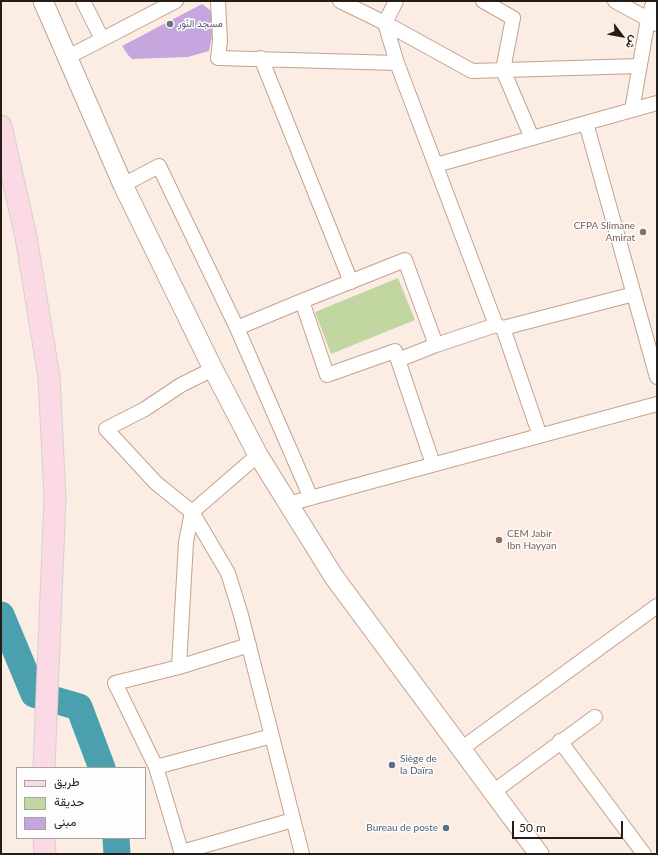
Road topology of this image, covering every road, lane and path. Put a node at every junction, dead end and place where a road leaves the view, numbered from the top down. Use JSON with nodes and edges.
{"nodes":[{"id":1,"x":43,"y":1,"type":"edge"},
{"id":2,"x":83,"y":1,"type":"edge"},
{"id":3,"x":176,"y":1,"type":"edge"},
{"id":4,"x":218,"y":1,"type":"edge"},
{"id":5,"x":340,"y":1,"type":"edge"},
{"id":6,"x":396,"y":1,"type":"edge"},
{"id":7,"x":483,"y":1,"type":"edge"},
{"id":8,"x":615,"y":1,"type":"edge"},
{"id":9,"x":654,"y":1,"type":"edge"},
{"id":10,"x":653,"y":22,"type":"edge"},
{"id":11,"x":385,"y":23,"type":"junction"},
{"id":12,"x":102,"y":39,"type":"junction"},
{"id":13,"x":68,"y":57,"type":"junction"},
{"id":14,"x":261,"y":58,"type":"junction"},
{"id":15,"x":397,"y":63,"type":"junction"},
{"id":16,"x":639,"y":66,"type":"junction"},
{"id":17,"x":503,"y":70,"type":"junction"},
{"id":18,"x":657,"y":103,"type":"edge"},
{"id":19,"x":632,"y":110,"type":"junction"},
{"id":20,"x":586,"y":123,"type":"junction"},
{"id":21,"x":1,"y":126,"type":"edge"},
{"id":22,"x":532,"y":138,"type":"junction"},
{"id":23,"x":436,"y":165,"type":"junction"},
{"id":24,"x":123,"y":185,"type":"junction"},
{"id":25,"x":351,"y":282,"type":"junction"},
{"id":26,"x":634,"y":294,"type":"junction"},
{"id":27,"x":302,"y":301,"type":"junction"},
{"id":28,"x":499,"y":326,"type":"junction"},
{"id":29,"x":237,"y":328,"type":"junction"},
{"id":30,"x":436,"y":345,"type":"junction"},
{"id":31,"x":398,"y":360,"type":"junction"},
{"id":32,"x":212,"y":369,"type":"junction"},
{"id":33,"x":657,"y":377,"type":"edge"},
{"id":34,"x":657,"y":404,"type":"edge"},
{"id":35,"x":540,"y":436,"type":"junction"},
{"id":36,"x":258,"y":455,"type":"junction"},
{"id":37,"x":433,"y":464,"type":"junction"},
{"id":38,"x":311,"y":498,"type":"junction"},
{"id":39,"x":288,"y":504,"type":"junction"},
{"id":40,"x":192,"y":512,"type":"junction"},
{"id":41,"x":657,"y":606,"type":"edge"},
{"id":42,"x":249,"y":645,"type":"junction"},
{"id":43,"x":179,"y":667,"type":"junction"},
{"id":44,"x":595,"y":717,"type":"dead end"},
{"id":45,"x":272,"y":736,"type":"junction"},
{"id":46,"x":560,"y":741,"type":"junction"},
{"id":47,"x":461,"y":749,"type":"junction"},
{"id":48,"x":44,"y":758,"type":"edge"},
{"id":49,"x":156,"y":767,"type":"junction"},
{"id":50,"x":493,"y":792,"type":"junction"},
{"id":51,"x":293,"y":820,"type":"junction"},
{"id":52,"x":44,"y":839,"type":"edge"},
{"id":53,"x":182,"y":853,"type":"edge"},
{"id":54,"x":44,"y":854,"type":"edge"},
{"id":55,"x":302,"y":854,"type":"edge"},
{"id":56,"x":539,"y":854,"type":"edge"},
{"id":57,"x":644,"y":854,"type":"edge"}],
"edges":[{"from":1,"to":13,"type":"main road"},
{"from":2,"to":12,"type":"street"},
{"from":3,"to":12,"type":"street"},
{"from":4,"to":14,"type":"street"},
{"from":5,"to":11,"type":"street"},
{"from":6,"to":11,"type":"street"},
{"from":7,"to":17,"type":"street"},
{"from":8,"to":10,"type":"street"},
{"from":9,"to":10,"type":"street"},
{"from":10,"to":16,"type":"street"},
{"from":11,"to":15,"type":"street"},
{"from":11,"to":17,"type":"street"},
{"from":12,"to":13,"type":"street"},
{"from":13,"to":24,"type":"main road"},
{"from":14,"to":15,"type":"street"},
{"from":14,"to":25,"type":"street"},
{"from":15,"to":23,"type":"street"},
{"from":16,"to":17,"type":"street"},
{"from":16,"to":19,"type":"street"},
{"from":17,"to":22,"type":"street"},
{"from":18,"to":19,"type":"street"},
{"from":19,"to":20,"type":"street"},
{"from":20,"to":22,"type":"street"},
{"from":20,"to":26,"type":"street"},
{"from":21,"to":48,"type":"main road"},
{"from":22,"to":23,"type":"street"},
{"from":23,"to":28,"type":"street"},
{"from":24,"to":29,"type":"street"},
{"from":24,"to":32,"type":"main road"},
{"from":25,"to":27,"type":"street"},
{"from":25,"to":30,"type":"street"},
{"from":26,"to":28,"type":"street"},
{"from":26,"to":33,"type":"street"},
{"from":27,"to":29,"type":"street"},
{"from":27,"to":31,"type":"street"},
{"from":28,"to":30,"type":"street"},
{"from":28,"to":35,"type":"street"},
{"from":29,"to":38,"type":"street"},
{"from":30,"to":31,"type":"street"},
{"from":31,"to":37,"type":"street"},
{"from":32,"to":36,"type":"main road"},
{"from":32,"to":40,"type":"street"},
{"from":34,"to":35,"type":"street"},
{"from":35,"to":37,"type":"street"},
{"from":36,"to":39,"type":"main road"},
{"from":36,"to":40,"type":"street"},
{"from":37,"to":38,"type":"street"},
{"from":38,"to":39,"type":"street"},
{"from":39,"to":47,"type":"main road"},
{"from":40,"to":42,"type":"street"},
{"from":40,"to":43,"type":"street"},
{"from":41,"to":47,"type":"street"},
{"from":42,"to":43,"type":"street"},
{"from":42,"to":45,"type":"street"},
{"from":43,"to":49,"type":"street"},
{"from":44,"to":46,"type":"street"},
{"from":45,"to":49,"type":"street"},
{"from":45,"to":51,"type":"street"},
{"from":46,"to":50,"type":"street"},
{"from":46,"to":57,"type":"street"},
{"from":47,"to":50,"type":"main road"},
{"from":49,"to":53,"type":"street"},
{"from":50,"to":56,"type":"main road"},
{"from":51,"to":53,"type":"street"},
{"from":51,"to":55,"type":"street"},
{"from":52,"to":54,"type":"main road"}]}
